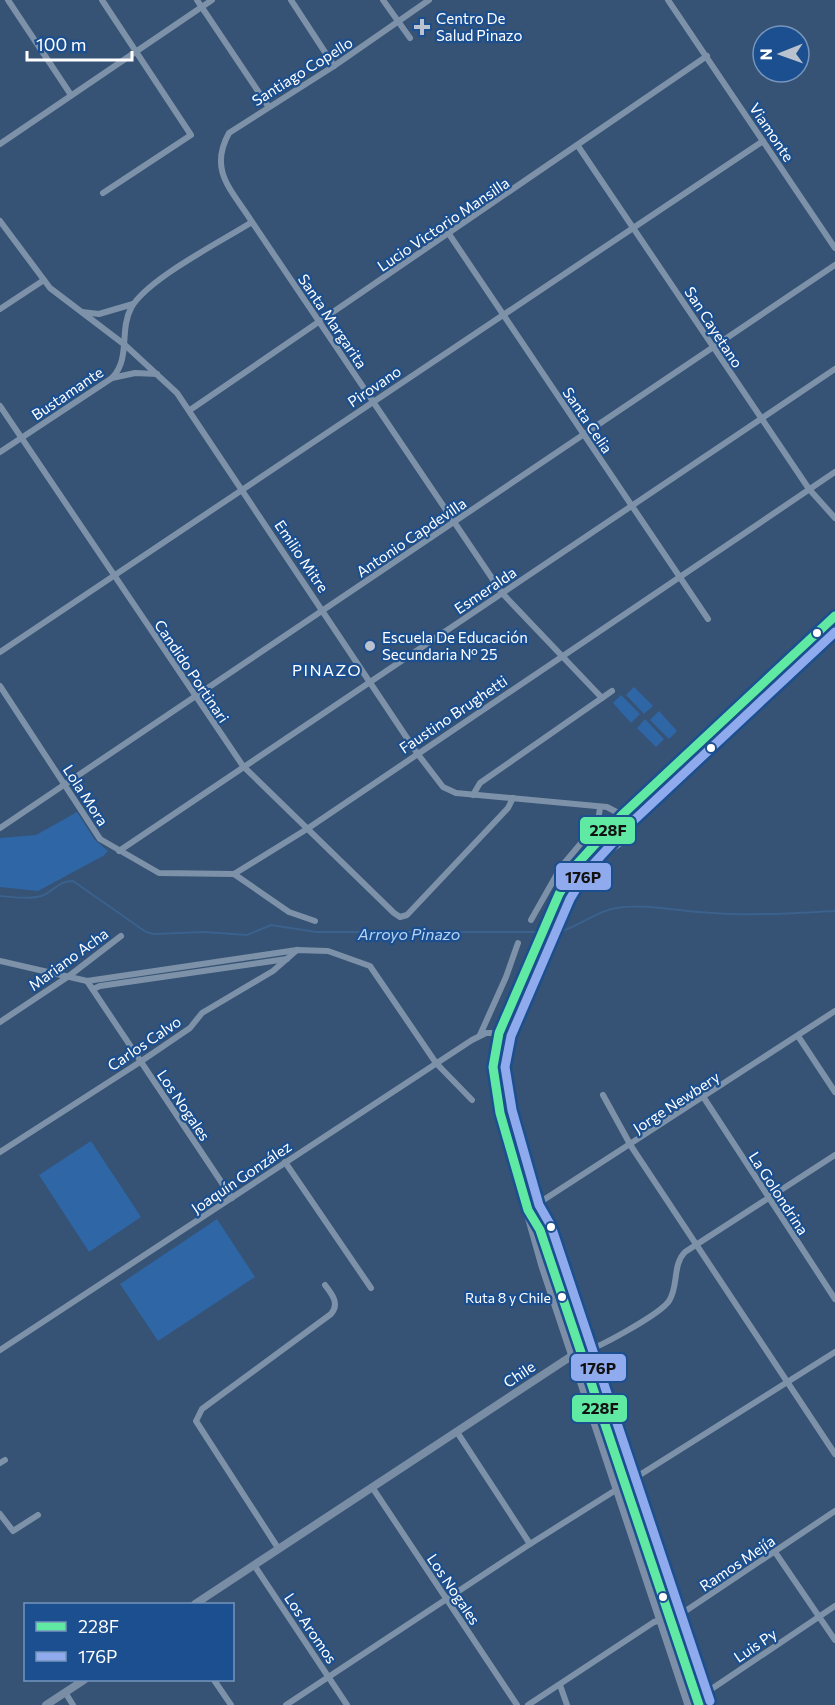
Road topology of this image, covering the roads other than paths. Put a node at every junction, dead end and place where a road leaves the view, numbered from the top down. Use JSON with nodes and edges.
{"nodes":[{"id":1,"x":8,"y":0,"type":"edge"},
{"id":2,"x":102,"y":0,"type":"edge"},
{"id":3,"x":196,"y":0,"type":"edge"},
{"id":4,"x":212,"y":0,"type":"edge"},
{"id":5,"x":291,"y":0,"type":"edge"},
{"id":6,"x":383,"y":0,"type":"edge"},
{"id":7,"x":429,"y":0,"type":"edge"},
{"id":8,"x":668,"y":0,"type":"edge"},
{"id":9,"x":201,"y":7,"type":"junction"},
{"id":10,"x":398,"y":22,"type":"junction"},
{"id":11,"x":410,"y":38,"type":"dead end"},
{"id":12,"x":136,"y":50,"type":"junction"},
{"id":13,"x":707,"y":56,"type":"junction"},
{"id":14,"x":334,"y":66,"type":"junction"},
{"id":15,"x":71,"y":95,"type":"junction"},
{"id":16,"x":268,"y":106,"type":"junction"},
{"id":17,"x":763,"y":141,"type":"junction"},
{"id":18,"x":0,"y":144,"type":"edge"},
{"id":19,"x":578,"y":146,"type":"junction"},
{"id":20,"x":225,"y":180,"type":"joint"},
{"id":21,"x":103,"y":193,"type":"dead end"},
{"id":22,"x":0,"y":221,"type":"edge"},
{"id":23,"x":252,"y":222,"type":"junction"},
{"id":24,"x":635,"y":228,"type":"junction"},
{"id":25,"x":449,"y":234,"type":"junction"},
{"id":26,"x":835,"y":248,"type":"edge"},
{"id":27,"x":835,"y":265,"type":"edge"},
{"id":28,"x":44,"y":280,"type":"junction"},
{"id":29,"x":134,"y":304,"type":"junction"},
{"id":30,"x":0,"y":309,"type":"edge"},
{"id":31,"x":81,"y":312,"type":"junction"},
{"id":32,"x":502,"y":315,"type":"junction"},
{"id":33,"x":320,"y":322,"type":"junction"},
{"id":34,"x":124,"y":345,"type":"junction"},
{"id":35,"x":713,"y":348,"type":"junction"},
{"id":36,"x":835,"y":369,"type":"edge"},
{"id":37,"x":157,"y":374,"type":"junction"},
{"id":38,"x":112,"y":378,"type":"junction"},
{"id":39,"x":373,"y":401,"type":"junction"},
{"id":40,"x":0,"y":406,"type":"edge"},
{"id":41,"x":190,"y":410,"type":"junction"},
{"id":42,"x":761,"y":419,"type":"junction"},
{"id":43,"x":584,"y":435,"type":"junction"},
{"id":44,"x":22,"y":438,"type":"junction"},
{"id":45,"x":0,"y":452,"type":"edge"},
{"id":46,"x":835,"y":472,"type":"edge"},
{"id":47,"x":242,"y":487,"type":"junction"},
{"id":48,"x":809,"y":489,"type":"junction"},
{"id":49,"x":631,"y":505,"type":"junction"},
{"id":50,"x":835,"y":518,"type":"edge"},
{"id":51,"x":455,"y":522,"type":"junction"},
{"id":52,"x":113,"y":575,"type":"junction"},
{"id":53,"x":679,"y":578,"type":"junction"},
{"id":54,"x":502,"y":593,"type":"junction"},
{"id":55,"x":324,"y":610,"type":"junction"},
{"id":56,"x":835,"y":616,"type":"edge"},
{"id":57,"x":708,"y":619,"type":"dead end"},
{"id":58,"x":0,"y":652,"type":"edge"},
{"id":59,"x":561,"y":656,"type":"junction"},
{"id":60,"x":370,"y":680,"type":"junction"},
{"id":61,"x":0,"y":686,"type":"edge"},
{"id":62,"x":612,"y":691,"type":"dead end"},
{"id":63,"x":194,"y":697,"type":"junction"},
{"id":64,"x":602,"y":698,"type":"junction"},
{"id":65,"x":417,"y":753,"type":"junction"},
{"id":66,"x":243,"y":766,"type":"junction"},
{"id":67,"x":65,"y":785,"type":"junction"},
{"id":68,"x":473,"y":795,"type":"junction"},
{"id":69,"x":513,"y":798,"type":"junction"},
{"id":70,"x":600,"y":807,"type":"junction"},
{"id":71,"x":622,"y":815,"type":"junction"},
{"id":72,"x":0,"y":828,"type":"edge"},
{"id":73,"x":307,"y":829,"type":"junction"},
{"id":74,"x":119,"y":851,"type":"junction"},
{"id":75,"x":234,"y":874,"type":"junction"},
{"id":76,"x":570,"y":875,"type":"junction"},
{"id":77,"x":531,"y":920,"type":"dead end"},
{"id":78,"x":315,"y":921,"type":"dead end"},
{"id":79,"x":121,"y":936,"type":"dead end"},
{"id":80,"x":518,"y":943,"type":"dead end"},
{"id":81,"x":297,"y":950,"type":"junction"},
{"id":82,"x":290,"y":959,"type":"junction"},
{"id":83,"x":0,"y":961,"type":"edge"},
{"id":84,"x":69,"y":976,"type":"junction"},
{"id":85,"x":87,"y":981,"type":"junction"},
{"id":86,"x":93,"y":989,"type":"junction"},
{"id":87,"x":835,"y":1011,"type":"edge"},
{"id":88,"x":0,"y":1022,"type":"edge"},
{"id":89,"x":499,"y":1033,"type":"junction"},
{"id":90,"x":479,"y":1036,"type":"junction"},
{"id":91,"x":798,"y":1036,"type":"junction"},
{"id":92,"x":140,"y":1062,"type":"junction"},
{"id":93,"x":436,"y":1063,"type":"junction"},
{"id":94,"x":835,"y":1092,"type":"edge"},
{"id":95,"x":603,"y":1095,"type":"dead end"},
{"id":96,"x":704,"y":1098,"type":"junction"},
{"id":97,"x":472,"y":1100,"type":"dead end"},
{"id":98,"x":631,"y":1146,"type":"junction"},
{"id":99,"x":1,"y":1150,"type":"edge"},
{"id":100,"x":835,"y":1155,"type":"edge"},
{"id":101,"x":285,"y":1162,"type":"junction"},
{"id":102,"x":232,"y":1198,"type":"junction"},
{"id":103,"x":768,"y":1199,"type":"junction"},
{"id":104,"x":528,"y":1210,"type":"junction"},
{"id":105,"x":697,"y":1243,"type":"junction"},
{"id":106,"x":325,"y":1285,"type":"dead end"},
{"id":107,"x":371,"y":1288,"type":"dead end"},
{"id":108,"x":835,"y":1299,"type":"edge"},
{"id":109,"x":0,"y":1350,"type":"edge"},
{"id":110,"x":835,"y":1352,"type":"edge"},
{"id":111,"x":577,"y":1354,"type":"junction"},
{"id":112,"x":787,"y":1383,"type":"junction"},
{"id":113,"x":457,"y":1432,"type":"junction"},
{"id":114,"x":835,"y":1454,"type":"edge"},
{"id":115,"x":372,"y":1487,"type":"junction"},
{"id":116,"x":621,"y":1487,"type":"junction"},
{"id":117,"x":835,"y":1511,"type":"edge"},
{"id":118,"x":0,"y":1514,"type":"edge"},
{"id":119,"x":38,"y":1515,"type":"dead end"},
{"id":120,"x":530,"y":1544,"type":"junction"},
{"id":121,"x":278,"y":1548,"type":"junction"},
{"id":122,"x":775,"y":1552,"type":"junction"},
{"id":123,"x":254,"y":1565,"type":"junction"},
{"id":124,"x":446,"y":1599,"type":"junction"},
{"id":125,"x":198,"y":1603,"type":"edge"},
{"id":126,"x":835,"y":1606,"type":"edge"},
{"id":127,"x":819,"y":1616,"type":"junction"},
{"id":128,"x":665,"y":1618,"type":"junction"},
{"id":129,"x":835,"y":1640,"type":"edge"},
{"id":130,"x":328,"y":1677,"type":"junction"},
{"id":131,"x":82,"y":1681,"type":"edge"},
{"id":132,"x":215,"y":1681,"type":"edge"},
{"id":133,"x":560,"y":1686,"type":"junction"},
{"id":134,"x":65,"y":1692,"type":"junction"},
{"id":135,"x":690,"y":1699,"type":"edge"},
{"id":136,"x":46,"y":1705,"type":"edge"},
{"id":137,"x":73,"y":1705,"type":"edge"},
{"id":138,"x":231,"y":1705,"type":"edge"},
{"id":139,"x":286,"y":1705,"type":"edge"},
{"id":140,"x":347,"y":1705,"type":"edge"},
{"id":141,"x":517,"y":1705,"type":"edge"},
{"id":142,"x":528,"y":1705,"type":"edge"},
{"id":143,"x":567,"y":1705,"type":"edge"},
{"id":144,"x":699,"y":1705,"type":"edge"}],
"edges":[{"from":1,"to":15,"type":"street"},
{"from":2,"to":12,"type":"street"},
{"from":3,"to":9,"type":"street"},
{"from":4,"to":9,"type":"street"},
{"from":5,"to":14,"type":"street"},
{"from":6,"to":10,"type":"street"},
{"from":7,"to":10,"type":"street","name":"Santiago Copello"},
{"from":8,"to":13,"type":"street","name":"Viamonte"},
{"from":9,"to":12,"type":"street"},
{"from":9,"to":16,"type":"street"},
{"from":10,"to":11,"type":"street"},
{"from":10,"to":14,"type":"street","name":"Santiago Copello"},
{"from":12,"to":15,"type":"street"},
{"from":12,"to":21,"type":"street"},
{"from":13,"to":17,"type":"street","name":"Viamonte"},
{"from":13,"to":19,"type":"street","name":"Lucio Victorio Mansilla"},
{"from":14,"to":16,"type":"street","name":"Santiago Copello"},
{"from":15,"to":18,"type":"street"},
{"from":16,"to":20,"type":"street","name":"Santiago Copello"},
{"from":17,"to":24,"type":"street","name":"Pirovano"},
{"from":17,"to":26,"type":"street","name":"Viamonte"},
{"from":19,"to":24,"type":"street","name":"San Cayetano"},
{"from":19,"to":25,"type":"street","name":"Lucio Victorio Mansilla"},
{"from":20,"to":23,"type":"street","name":"Santa Margarita"},
{"from":22,"to":28,"type":"street","name":"Emilio Mitre"},
{"from":23,"to":29,"type":"street","name":"Bustamante"},
{"from":23,"to":33,"type":"street","name":"Santa Margarita"},
{"from":24,"to":32,"type":"street","name":"Pirovano"},
{"from":24,"to":35,"type":"street","name":"San Cayetano"},
{"from":25,"to":32,"type":"street","name":"Santa Celia"},
{"from":25,"to":33,"type":"street","name":"Lucio Victorio Mansilla"},
{"from":27,"to":35,"type":"street","name":"Antonio Capdevilla"},
{"from":28,"to":30,"type":"street"},
{"from":28,"to":31,"type":"street","name":"Emilio Mitre"},
{"from":29,"to":31,"type":"street"},
{"from":29,"to":34,"type":"street","name":"Bustamante"},
{"from":31,"to":34,"type":"street","name":"Emilio Mitre"},
{"from":32,"to":39,"type":"street","name":"Pirovano"},
{"from":32,"to":43,"type":"street","name":"Santa Celia"},
{"from":33,"to":39,"type":"street","name":"Santa Margarita"},
{"from":33,"to":41,"type":"street","name":"Lucio Victorio Mansilla"},
{"from":34,"to":37,"type":"street","name":"Emilio Mitre"},
{"from":34,"to":38,"type":"street","name":"Bustamante"},
{"from":35,"to":42,"type":"street","name":"San Cayetano"},
{"from":35,"to":43,"type":"street","name":"Antonio Capdevilla"},
{"from":36,"to":42,"type":"street","name":"Esmeralda"},
{"from":37,"to":38,"type":"street"},
{"from":37,"to":41,"type":"street","name":"Emilio Mitre"},
{"from":38,"to":44,"type":"street","name":"Bustamante"},
{"from":39,"to":47,"type":"street","name":"Pirovano"},
{"from":39,"to":51,"type":"street","name":"Santa Margarita"},
{"from":40,"to":44,"type":"street","name":"Candido Portinari"},
{"from":41,"to":47,"type":"street","name":"Emilio Mitre"},
{"from":42,"to":48,"type":"street","name":"San Cayetano"},
{"from":42,"to":49,"type":"street","name":"Esmeralda"},
{"from":43,"to":49,"type":"street","name":"Santa Celia"},
{"from":43,"to":51,"type":"street","name":"Antonio Capdevilla"},
{"from":44,"to":45,"type":"street","name":"Bustamante"},
{"from":44,"to":52,"type":"street","name":"Candido Portinari"},
{"from":46,"to":48,"type":"street","name":"Faustino Brughetti"},
{"from":47,"to":52,"type":"street","name":"Pirovano"},
{"from":47,"to":55,"type":"street","name":"Emilio Mitre"},
{"from":48,"to":50,"type":"street","name":"San Cayetano"},
{"from":48,"to":53,"type":"street","name":"Faustino Brughetti"},
{"from":49,"to":53,"type":"street","name":"Santa Celia"},
{"from":49,"to":54,"type":"street","name":"Esmeralda"},
{"from":51,"to":54,"type":"street","name":"Santa Margarita"},
{"from":51,"to":55,"type":"street","name":"Antonio Capdevilla"},
{"from":52,"to":58,"type":"street","name":"Pirovano"},
{"from":52,"to":63,"type":"street","name":"Candido Portinari"},
{"from":53,"to":57,"type":"street","name":"Santa Celia"},
{"from":53,"to":59,"type":"street","name":"Faustino Brughetti"},
{"from":54,"to":59,"type":"street","name":"Santa Margarita"},
{"from":54,"to":60,"type":"street","name":"Esmeralda"},
{"from":55,"to":60,"type":"street","name":"Emilio Mitre"},
{"from":55,"to":63,"type":"street","name":"Antonio Capdevilla"},
{"from":56,"to":71,"type":"main road"},
{"from":59,"to":64,"type":"street","name":"Santa Margarita"},
{"from":59,"to":65,"type":"street","name":"Faustino Brughetti"},
{"from":60,"to":65,"type":"street","name":"Emilio Mitre"},
{"from":60,"to":66,"type":"street","name":"Esmeralda"},
{"from":61,"to":67,"type":"street","name":"Lola Mora"},
{"from":62,"to":64,"type":"street"},
{"from":63,"to":66,"type":"street","name":"Candido Portinari"},
{"from":63,"to":67,"type":"street","name":"Antonio Capdevilla"},
{"from":64,"to":68,"type":"street"},
{"from":65,"to":68,"type":"street","name":"Emilio Mitre"},
{"from":65,"to":73,"type":"street","name":"Faustino Brughetti"},
{"from":66,"to":73,"type":"street","name":"Candido Portinari"},
{"from":66,"to":74,"type":"street","name":"Esmeralda"},
{"from":67,"to":72,"type":"street","name":"Antonio Capdevilla"},
{"from":67,"to":74,"type":"street","name":"Lola Mora"},
{"from":68,"to":69,"type":"street","name":"Emilio Mitre"},
{"from":69,"to":70,"type":"street","name":"Emilio Mitre"},
{"from":69,"to":73,"type":"street","name":"Candido Portinari"},
{"from":70,"to":71,"type":"street","name":"Emilio Mitre"},
{"from":70,"to":77,"type":"street"},
{"from":71,"to":76,"type":"main road"},
{"from":71,"to":76,"type":"main road"},
{"from":73,"to":75,"type":"street","name":"Faustino Brughetti"},
{"from":74,"to":75,"type":"street","name":"Lola Mora"},
{"from":75,"to":78,"type":"street"},
{"from":76,"to":89,"type":"main road"},
{"from":79,"to":84,"type":"street","name":"Mariano Acha"},
{"from":80,"to":90,"type":"street"},
{"from":81,"to":82,"type":"street","name":"Carlos Calvo"},
{"from":81,"to":85,"type":"street"},
{"from":81,"to":93,"type":"street"},
{"from":82,"to":86,"type":"street"},
{"from":82,"to":92,"type":"street","name":"Carlos Calvo"},
{"from":83,"to":84,"type":"street"},
{"from":84,"to":85,"type":"street"},
{"from":84,"to":88,"type":"street","name":"Mariano Acha"},
{"from":85,"to":86,"type":"street","name":"Los Nogales"},
{"from":86,"to":92,"type":"street","name":"Los Nogales"},
{"from":87,"to":91,"type":"street","name":"Jorge Newbery"},
{"from":89,"to":90,"type":"street","name":"Joaquín González"},
{"from":89,"to":104,"type":"main road"},
{"from":90,"to":93,"type":"street","name":"Joaquín González"},
{"from":91,"to":94,"type":"street"},
{"from":91,"to":96,"type":"street","name":"Jorge Newbery"},
{"from":92,"to":99,"type":"street","name":"Carlos Calvo"},
{"from":92,"to":102,"type":"street","name":"Los Nogales"},
{"from":93,"to":97,"type":"street"},
{"from":93,"to":101,"type":"street","name":"Joaquín González"},
{"from":95,"to":98,"type":"street"},
{"from":96,"to":98,"type":"street","name":"Jorge Newbery"},
{"from":96,"to":103,"type":"street","name":"La Golondrina"},
{"from":98,"to":104,"type":"street","name":"Jorge Newbery"},
{"from":98,"to":105,"type":"street"},
{"from":100,"to":103,"type":"street","name":"Chile"},
{"from":101,"to":102,"type":"street","name":"Joaquín González"},
{"from":101,"to":107,"type":"street"},
{"from":102,"to":109,"type":"street","name":"Joaquín González"},
{"from":103,"to":105,"type":"street","name":"Chile"},
{"from":103,"to":108,"type":"street","name":"La Golondrina"},
{"from":104,"to":111,"type":"main road"},
{"from":105,"to":111,"type":"street","name":"Chile"},
{"from":105,"to":112,"type":"street"},
{"from":106,"to":121,"type":"street"},
{"from":110,"to":112,"type":"street"},
{"from":111,"to":113,"type":"street","name":"Chile"},
{"from":111,"to":116,"type":"main road"},
{"from":112,"to":114,"type":"street"},
{"from":112,"to":116,"type":"street"},
{"from":113,"to":115,"type":"street","name":"Chile"},
{"from":113,"to":120,"type":"street"},
{"from":115,"to":121,"type":"street","name":"Chile"},
{"from":115,"to":124,"type":"street","name":"Los Nogales"},
{"from":116,"to":120,"type":"street"},
{"from":116,"to":128,"type":"main road"},
{"from":117,"to":122,"type":"street","name":"Ramos Mejía"},
{"from":118,"to":119,"type":"street"},
{"from":120,"to":124,"type":"street"},
{"from":121,"to":123,"type":"street","name":"Chile"},
{"from":122,"to":127,"type":"street"},
{"from":122,"to":128,"type":"street","name":"Ramos Mejía"},
{"from":123,"to":125,"type":"street","name":"Chile"},
{"from":123,"to":130,"type":"street","name":"Los Aromos"},
{"from":124,"to":130,"type":"street"},
{"from":124,"to":141,"type":"street","name":"Los Nogales"},
{"from":126,"to":127,"type":"street","name":"Luis Py"},
{"from":127,"to":129,"type":"street"},
{"from":127,"to":135,"type":"street","name":"Luis Py"},
{"from":128,"to":133,"type":"street","name":"Ramos Mejía"},
{"from":128,"to":135,"type":"main road"},
{"from":130,"to":139,"type":"street"},
{"from":130,"to":140,"type":"street","name":"Los Aromos"},
{"from":131,"to":134,"type":"street"},
{"from":132,"to":138,"type":"street"},
{"from":133,"to":142,"type":"street","name":"Ramos Mejía"},
{"from":133,"to":143,"type":"street"},
{"from":134,"to":136,"type":"street"},
{"from":134,"to":137,"type":"street"},
{"from":135,"to":144,"type":"main road"}]}
